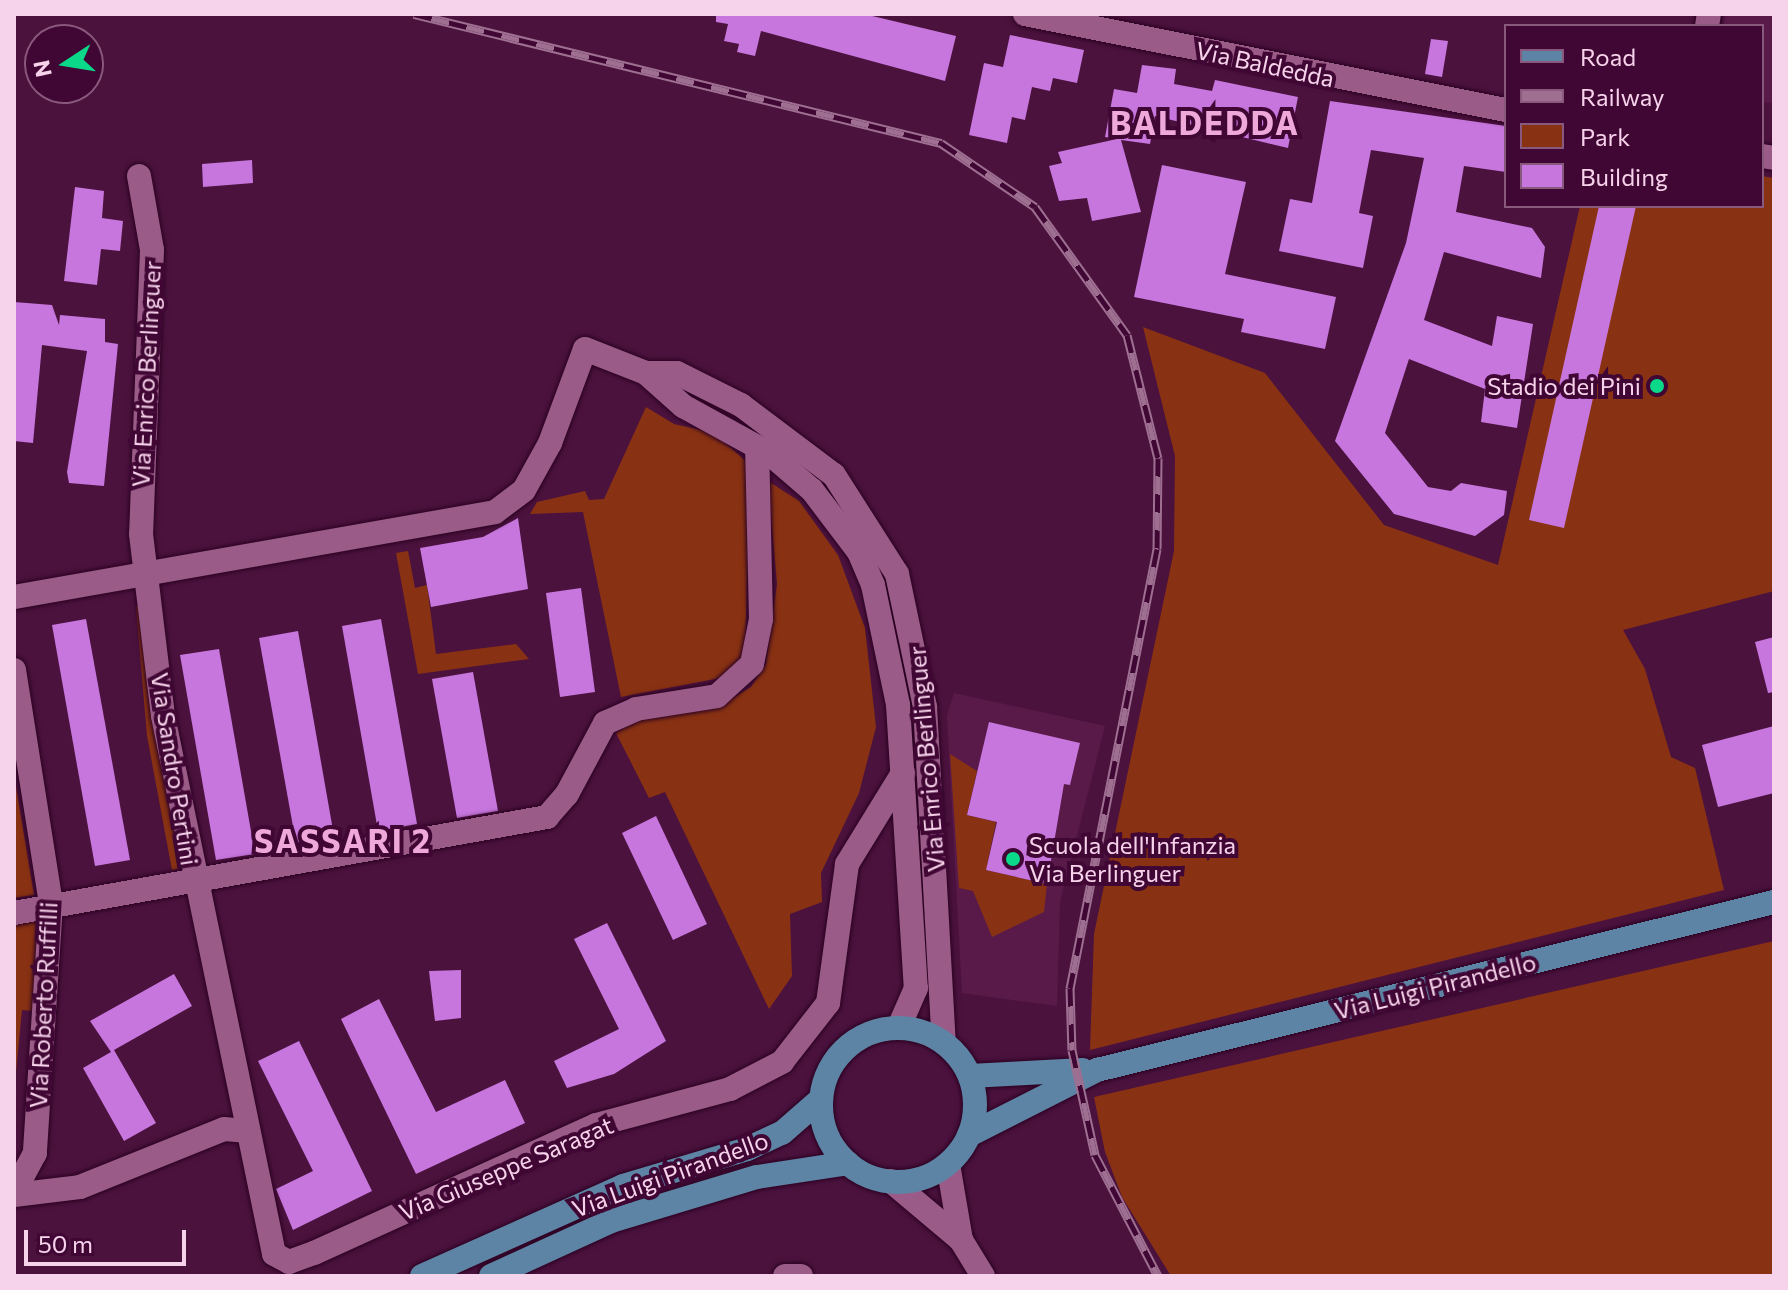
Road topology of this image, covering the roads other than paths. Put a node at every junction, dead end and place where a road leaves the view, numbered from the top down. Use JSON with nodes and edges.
{"nodes":[{"id":1,"x":1025,"y":14,"type":"edge"},
{"id":2,"x":1504,"y":110,"type":"edge"},
{"id":3,"x":139,"y":176,"type":"dead end"},
{"id":4,"x":646,"y":373,"type":"junction"},
{"id":5,"x":757,"y":447,"type":"junction"},
{"id":6,"x":150,"y":573,"type":"junction"},
{"id":7,"x":14,"y":597,"type":"edge"},
{"id":8,"x":14,"y":670,"type":"edge"},
{"id":9,"x":903,"y":773,"type":"junction"},
{"id":10,"x":193,"y":878,"type":"junction"},
{"id":11,"x":1774,"y":902,"type":"edge"},
{"id":12,"x":51,"y":903,"type":"junction"},
{"id":13,"x":14,"y":913,"type":"edge"},
{"id":14,"x":899,"y":1027,"type":"junction"},
{"id":15,"x":944,"y":1042,"type":"junction"},
{"id":16,"x":1097,"y":1070,"type":"junction"},
{"id":17,"x":970,"y":1076,"type":"junction"},
{"id":18,"x":821,"y":1099,"type":"junction"},
{"id":19,"x":246,"y":1131,"type":"junction"},
{"id":20,"x":969,"y":1135,"type":"junction"},
{"id":21,"x":35,"y":1153,"type":"junction"},
{"id":22,"x":848,"y":1163,"type":"junction"},
{"id":23,"x":948,"y":1164,"type":"junction"},
{"id":24,"x":891,"y":1181,"type":"junction"},
{"id":25,"x":80,"y":1187,"type":"junction"},
{"id":26,"x":14,"y":1193,"type":"edge"},
{"id":27,"x":961,"y":1240,"type":"junction"},
{"id":28,"x":422,"y":1276,"type":"edge"},
{"id":29,"x":491,"y":1276,"type":"edge"},
{"id":30,"x":785,"y":1276,"type":"edge"},
{"id":31,"x":801,"y":1276,"type":"edge"},
{"id":32,"x":983,"y":1276,"type":"edge"}],
"edges":[{"from":1,"to":2,"type":"street","name":"Via Baldedda"},
{"from":3,"to":6,"type":"street","name":"Via Enrico Berlinguer"},
{"from":4,"to":5,"type":"street","name":"Via Enrico Berlinguer"},
{"from":4,"to":6,"type":"street","name":"Via Enrico Berlinguer"},
{"from":4,"to":15,"type":"street","name":"Via Enrico Berlinguer"},
{"from":5,"to":9,"type":"street","name":"Via Enrico Berlinguer"},
{"from":5,"to":10,"type":"street","name":"Via Sandro Pertini"},
{"from":6,"to":7,"type":"street"},
{"from":6,"to":10,"type":"street","name":"Via Sandro Pertini"},
{"from":8,"to":12,"type":"street","name":"Via Roberto Ruffilli"},
{"from":9,"to":14,"type":"street","name":"Via Enrico Berlinguer"},
{"from":9,"to":19,"type":"street","name":"Via Giuseppe Saragat"},
{"from":10,"to":12,"type":"street"},
{"from":10,"to":19,"type":"street"},
{"from":11,"to":16,"type":"main road","name":"Via Luigi Pirandello"},
{"from":12,"to":13,"type":"street"},
{"from":12,"to":21,"type":"street","name":"Via Roberto Ruffilli"},
{"from":14,"to":15,"type":"main road"},
{"from":14,"to":18,"type":"main road"},
{"from":15,"to":17,"type":"main road"},
{"from":16,"to":17,"type":"main road","name":"Via Luigi Pirandello"},
{"from":16,"to":20,"type":"main road","name":"Via Luigi Pirandello"},
{"from":17,"to":20,"type":"main road"},
{"from":18,"to":22,"type":"main road"},
{"from":18,"to":28,"type":"main road","name":"Via Luigi Pirandello"},
{"from":19,"to":25,"type":"street"},
{"from":20,"to":23,"type":"main road"},
{"from":21,"to":25,"type":"street"},
{"from":21,"to":26,"type":"street","name":"Via Roberto Ruffilli"},
{"from":22,"to":24,"type":"main road"},
{"from":22,"to":29,"type":"main road","name":"Via Luigi Pirandello"},
{"from":23,"to":24,"type":"main road"},
{"from":23,"to":27,"type":"street"},
{"from":24,"to":27,"type":"street"},
{"from":25,"to":26,"type":"street"},
{"from":27,"to":32,"type":"street"},
{"from":30,"to":31,"type":"street"}]}
